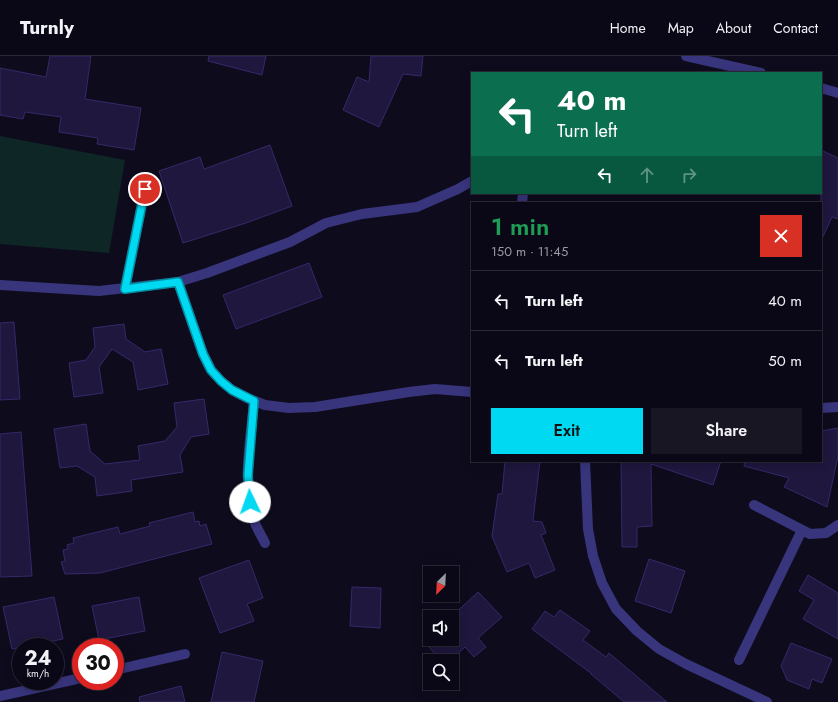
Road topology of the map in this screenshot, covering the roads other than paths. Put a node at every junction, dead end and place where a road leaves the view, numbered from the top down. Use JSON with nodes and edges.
{"nodes":[{"id":1,"x":686,"y":56,"type":"edge"},
{"id":2,"x":756,"y":72,"type":"edge"},
{"id":3,"x":822,"y":88,"type":"edge"},
{"id":4,"x":838,"y":93,"type":"edge"},
{"id":5,"x":471,"y":182,"type":"edge"},
{"id":6,"x":145,"y":189,"type":"dead end"},
{"id":7,"x":178,"y":282,"type":"junction"},
{"id":8,"x":0,"y":285,"type":"edge"},
{"id":9,"x":125,"y":289,"type":"junction"},
{"id":10,"x":471,"y":392,"type":"edge"},
{"id":11,"x":254,"y":401,"type":"junction"},
{"id":12,"x":838,"y":406,"type":"edge"},
{"id":13,"x":822,"y":408,"type":"edge"},
{"id":14,"x":585,"y":462,"type":"edge"},
{"id":15,"x":754,"y":505,"type":"dead end"},
{"id":16,"x":838,"y":525,"type":"edge"},
{"id":17,"x":802,"y":530,"type":"junction"},
{"id":18,"x":265,"y":543,"type":"dead end"},
{"id":19,"x":185,"y":654,"type":"dead end"},
{"id":20,"x":739,"y":660,"type":"dead end"},
{"id":21,"x":124,"y":668,"type":"edge"},
{"id":22,"x":72,"y":680,"type":"edge"},
{"id":23,"x":0,"y":696,"type":"edge"},
{"id":24,"x":768,"y":702,"type":"edge"}],
"edges":[{"from":1,"to":2,"type":"street"},
{"from":3,"to":4,"type":"street"},
{"from":5,"to":7,"type":"street"},
{"from":6,"to":9,"type":"street"},
{"from":7,"to":9,"type":"street"},
{"from":7,"to":11,"type":"street"},
{"from":8,"to":9,"type":"street"},
{"from":10,"to":11,"type":"street"},
{"from":11,"to":18,"type":"street"},
{"from":12,"to":13,"type":"street"},
{"from":14,"to":24,"type":"street"},
{"from":15,"to":17,"type":"street"},
{"from":16,"to":17,"type":"street"},
{"from":17,"to":20,"type":"street"},
{"from":19,"to":21,"type":"street"},
{"from":22,"to":23,"type":"street"}]}
